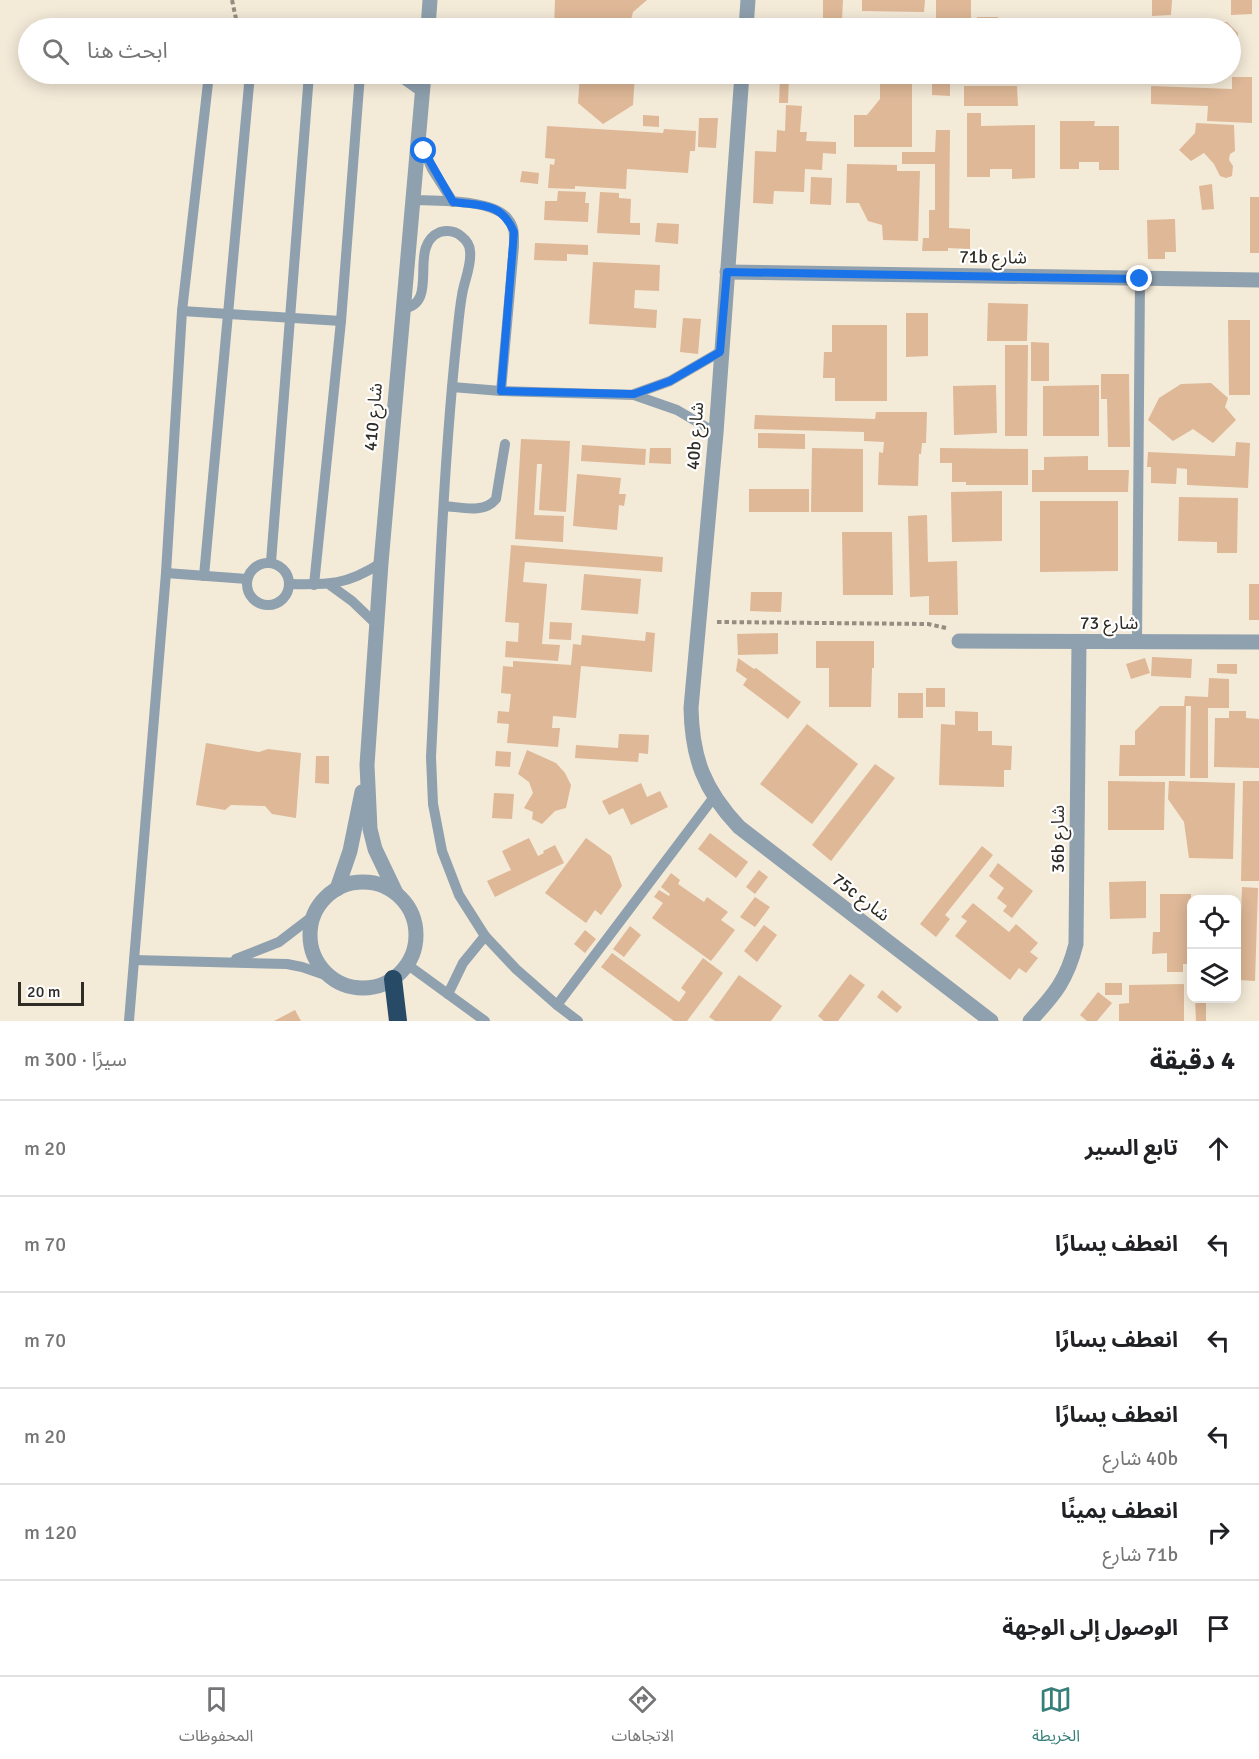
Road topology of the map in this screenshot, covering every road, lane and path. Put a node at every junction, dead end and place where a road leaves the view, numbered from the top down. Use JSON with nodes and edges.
{"nodes":[{"id":1,"x":232,"y":0,"type":"edge"},
{"id":2,"x":430,"y":0,"type":"edge"},
{"id":3,"x":748,"y":0,"type":"edge"},
{"id":4,"x":236,"y":18,"type":"edge"},
{"id":5,"x":429,"y":18,"type":"edge"},
{"id":6,"x":747,"y":18,"type":"edge"},
{"id":7,"x":209,"y":84,"type":"edge"},
{"id":8,"x":249,"y":84,"type":"edge"},
{"id":9,"x":308,"y":84,"type":"edge"},
{"id":10,"x":359,"y":84,"type":"edge"},
{"id":11,"x":410,"y":84,"type":"edge"},
{"id":12,"x":423,"y":84,"type":"edge"},
{"id":13,"x":741,"y":84,"type":"edge"},
{"id":14,"x":423,"y":93,"type":"junction"},
{"id":15,"x":418,"y":136,"type":"junction"},
{"id":16,"x":413,"y":200,"type":"junction"},
{"id":17,"x":453,"y":202,"type":"junction"},
{"id":18,"x":727,"y":272,"type":"junction"},
{"id":19,"x":1140,"y":279,"type":"junction"},
{"id":20,"x":1259,"y":280,"type":"edge"},
{"id":21,"x":402,"y":309,"type":"junction"},
{"id":22,"x":182,"y":311,"type":"junction"},
{"id":23,"x":227,"y":314,"type":"junction"},
{"id":24,"x":290,"y":317,"type":"junction"},
{"id":25,"x":341,"y":321,"type":"junction"},
{"id":26,"x":720,"y":352,"type":"junction"},
{"id":27,"x":452,"y":387,"type":"junction"},
{"id":28,"x":501,"y":391,"type":"junction"},
{"id":29,"x":634,"y":394,"type":"junction"},
{"id":30,"x":716,"y":433,"type":"junction"},
{"id":31,"x":505,"y":444,"type":"dead end"},
{"id":32,"x":444,"y":506,"type":"junction"},
{"id":33,"x":271,"y":562,"type":"junction"},
{"id":34,"x":381,"y":563,"type":"junction"},
{"id":35,"x":166,"y":573,"type":"junction"},
{"id":36,"x":204,"y":576,"type":"junction"},
{"id":37,"x":248,"y":579,"type":"junction"},
{"id":38,"x":290,"y":584,"type":"junction"},
{"id":39,"x":314,"y":585,"type":"junction"},
{"id":40,"x":330,"y":585,"type":"junction"},
{"id":41,"x":699,"y":622,"type":"junction"},
{"id":42,"x":376,"y":624,"type":"junction"},
{"id":43,"x":965,"y":641,"type":"joint"},
{"id":44,"x":1079,"y":642,"type":"junction"},
{"id":45,"x":1137,"y":642,"type":"junction"},
{"id":46,"x":1259,"y":642,"type":"edge"},
{"id":47,"x":367,"y":765,"type":"junction"},
{"id":48,"x":714,"y":797,"type":"junction"},
{"id":49,"x":337,"y":889,"type":"junction"},
{"id":50,"x":396,"y":893,"type":"junction"},
{"id":51,"x":313,"y":916,"type":"junction"},
{"id":52,"x":484,"y":936,"type":"junction"},
{"id":53,"x":134,"y":960,"type":"junction"},
{"id":54,"x":224,"y":963,"type":"junction"},
{"id":55,"x":408,"y":965,"type":"junction"},
{"id":56,"x":331,"y":977,"type":"junction"},
{"id":57,"x":393,"y":979,"type":"junction"},
{"id":58,"x":448,"y":994,"type":"junction"},
{"id":59,"x":557,"y":1005,"type":"junction"},
{"id":60,"x":129,"y":1021,"type":"edge"},
{"id":61,"x":398,"y":1021,"type":"edge"},
{"id":62,"x":485,"y":1021,"type":"edge"},
{"id":63,"x":578,"y":1021,"type":"edge"},
{"id":64,"x":991,"y":1021,"type":"edge"},
{"id":65,"x":1030,"y":1021,"type":"edge"}],
"edges":[{"from":1,"to":4,"type":"path"},
{"from":2,"to":5,"type":"street"},
{"from":3,"to":6,"type":"street"},
{"from":7,"to":22,"type":"lane"},
{"from":8,"to":23,"type":"lane"},
{"from":9,"to":24,"type":"lane"},
{"from":10,"to":25,"type":"lane"},
{"from":11,"to":14,"type":"lane"},
{"from":12,"to":14,"type":"street","name":"شارع 410"},
{"from":13,"to":18,"type":"street","name":"40b شارع"},
{"from":14,"to":15,"type":"street","name":"شارع 410"},
{"from":15,"to":16,"type":"street","name":"شارع 410"},
{"from":15,"to":17,"type":"lane"},
{"from":16,"to":17,"type":"lane"},
{"from":16,"to":21,"type":"street","name":"شارع 410"},
{"from":17,"to":28,"type":"lane"},
{"from":18,"to":19,"type":"street","name":"71b شارع"},
{"from":18,"to":26,"type":"street","name":"40b شارع"},
{"from":19,"to":20,"type":"street","name":"71b شارع"},
{"from":19,"to":45,"type":"lane"},
{"from":21,"to":27,"type":"lane"},
{"from":21,"to":34,"type":"street","name":"شارع 410"},
{"from":22,"to":23,"type":"lane"},
{"from":22,"to":35,"type":"lane"},
{"from":23,"to":24,"type":"lane"},
{"from":23,"to":36,"type":"lane"},
{"from":24,"to":25,"type":"lane"},
{"from":24,"to":33,"type":"lane"},
{"from":25,"to":39,"type":"lane"},
{"from":26,"to":29,"type":"lane"},
{"from":26,"to":30,"type":"street","name":"40b شارع"},
{"from":27,"to":28,"type":"lane"},
{"from":27,"to":32,"type":"lane"},
{"from":28,"to":29,"type":"lane"},
{"from":29,"to":30,"type":"lane"},
{"from":30,"to":41,"type":"street","name":"40b شارع"},
{"from":31,"to":32,"type":"lane"},
{"from":32,"to":52,"type":"lane"},
{"from":33,"to":37,"type":"lane"},
{"from":33,"to":38,"type":"lane"},
{"from":34,"to":40,"type":"lane"},
{"from":34,"to":42,"type":"street","name":"شارع 410"},
{"from":35,"to":36,"type":"lane"},
{"from":35,"to":53,"type":"lane"},
{"from":36,"to":37,"type":"lane"},
{"from":37,"to":38,"type":"lane"},
{"from":38,"to":39,"type":"lane"},
{"from":39,"to":40,"type":"lane"},
{"from":40,"to":42,"type":"lane"},
{"from":41,"to":43,"type":"path"},
{"from":41,"to":48,"type":"street","name":"40b شارع"},
{"from":42,"to":47,"type":"street","name":"شارع 410"},
{"from":43,"to":44,"type":"street","name":"شارع 73"},
{"from":44,"to":45,"type":"street","name":"شارع 73"},
{"from":44,"to":65,"type":"street","name":"36b شارع"},
{"from":45,"to":46,"type":"street","name":"شارع 73"},
{"from":47,"to":49,"type":"street","name":"شارع 410"},
{"from":47,"to":50,"type":"street","name":"شارع 410"},
{"from":48,"to":59,"type":"lane"},
{"from":48,"to":64,"type":"street","name":"75c شارع"},
{"from":49,"to":50,"type":"street"},
{"from":49,"to":51,"type":"street"},
{"from":50,"to":55,"type":"street"},
{"from":51,"to":54,"type":"lane"},
{"from":51,"to":56,"type":"street"},
{"from":52,"to":58,"type":"lane"},
{"from":52,"to":59,"type":"lane"},
{"from":53,"to":54,"type":"lane"},
{"from":53,"to":60,"type":"lane"},
{"from":54,"to":56,"type":"lane"},
{"from":55,"to":57,"type":"street"},
{"from":55,"to":58,"type":"lane"},
{"from":56,"to":57,"type":"street"},
{"from":57,"to":61,"type":"highway"},
{"from":58,"to":62,"type":"lane"},
{"from":59,"to":63,"type":"lane"}]}
